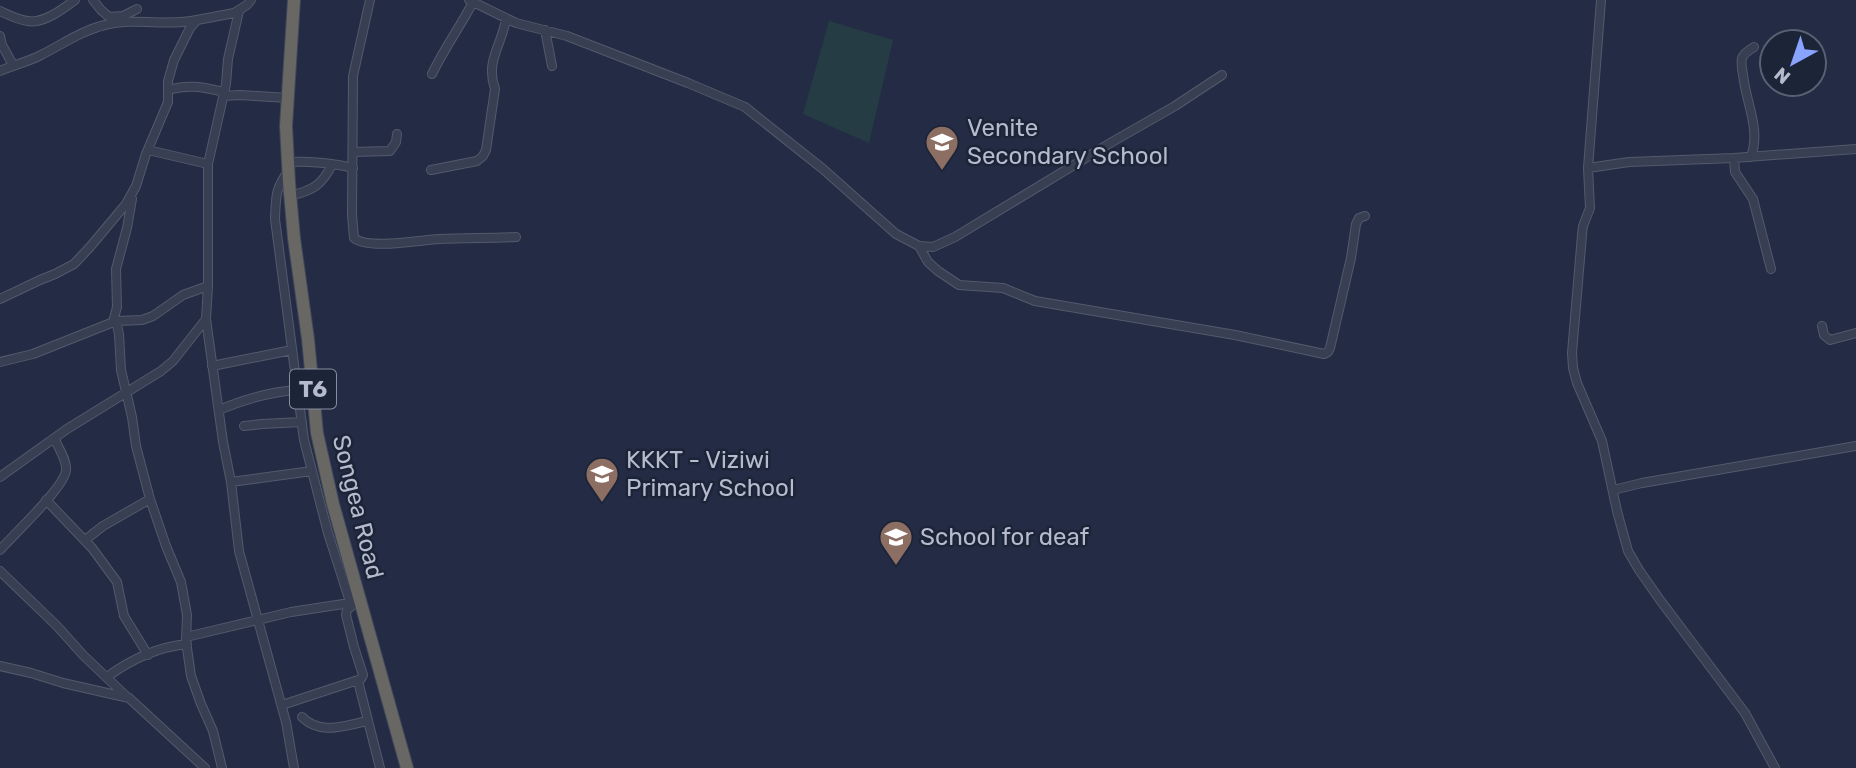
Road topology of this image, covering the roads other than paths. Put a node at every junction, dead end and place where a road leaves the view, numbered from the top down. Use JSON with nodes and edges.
{"nodes":[{"id":1,"x":75,"y":0,"type":"edge"},
{"id":2,"x":93,"y":0,"type":"edge"},
{"id":3,"x":139,"y":0,"type":"edge"},
{"id":4,"x":251,"y":0,"type":"edge"},
{"id":5,"x":370,"y":0,"type":"edge"},
{"id":6,"x":1601,"y":0,"type":"edge"},
{"id":7,"x":293,"y":1,"type":"edge"},
{"id":8,"x":471,"y":1,"type":"edge"},
{"id":9,"x":137,"y":9,"type":"junction"},
{"id":10,"x":239,"y":10,"type":"junction"},
{"id":11,"x":0,"y":11,"type":"edge"},
{"id":12,"x":506,"y":19,"type":"junction"},
{"id":13,"x":197,"y":20,"type":"junction"},
{"id":14,"x":139,"y":22,"type":"junction"},
{"id":15,"x":545,"y":30,"type":"junction"},
{"id":16,"x":0,"y":36,"type":"edge"},
{"id":17,"x":1754,"y":47,"type":"dead end"},
{"id":18,"x":13,"y":65,"type":"junction"},
{"id":19,"x":552,"y":66,"type":"dead end"},
{"id":20,"x":0,"y":71,"type":"edge"},
{"id":21,"x":432,"y":74,"type":"dead end"},
{"id":22,"x":1222,"y":75,"type":"dead end"},
{"id":23,"x":168,"y":90,"type":"junction"},
{"id":24,"x":223,"y":94,"type":"junction"},
{"id":25,"x":288,"y":98,"type":"junction"},
{"id":26,"x":397,"y":134,"type":"dead end"},
{"id":27,"x":1856,"y":149,"type":"edge"},
{"id":28,"x":148,"y":150,"type":"junction"},
{"id":29,"x":353,"y":152,"type":"junction"},
{"id":30,"x":1751,"y":157,"type":"junction"},
{"id":31,"x":1734,"y":158,"type":"junction"},
{"id":32,"x":208,"y":164,"type":"junction"},
{"id":33,"x":332,"y":165,"type":"junction"},
{"id":34,"x":288,"y":166,"type":"junction"},
{"id":35,"x":1588,"y":167,"type":"junction"},
{"id":36,"x":353,"y":168,"type":"junction"},
{"id":37,"x":431,"y":170,"type":"dead end"},
{"id":38,"x":133,"y":192,"type":"junction"},
{"id":39,"x":290,"y":196,"type":"junction"},
{"id":40,"x":1365,"y":216,"type":"dead end"},
{"id":41,"x":516,"y":237,"type":"dead end"},
{"id":42,"x":919,"y":246,"type":"junction"},
{"id":43,"x":1771,"y":269,"type":"dead end"},
{"id":44,"x":208,"y":286,"type":"junction"},
{"id":45,"x":0,"y":297,"type":"edge"},
{"id":46,"x":206,"y":318,"type":"junction"},
{"id":47,"x":115,"y":322,"type":"junction"},
{"id":48,"x":1822,"y":326,"type":"dead end"},
{"id":49,"x":1856,"y":333,"type":"edge"},
{"id":50,"x":292,"y":350,"type":"junction"},
{"id":51,"x":0,"y":362,"type":"edge"},
{"id":52,"x":212,"y":366,"type":"junction"},
{"id":53,"x":298,"y":390,"type":"junction"},
{"id":54,"x":126,"y":393,"type":"junction"},
{"id":55,"x":219,"y":410,"type":"junction"},
{"id":56,"x":302,"y":422,"type":"junction"},
{"id":57,"x":244,"y":426,"type":"dead end"},
{"id":58,"x":55,"y":439,"type":"junction"},
{"id":59,"x":1856,"y":446,"type":"edge"},
{"id":60,"x":312,"y":471,"type":"junction"},
{"id":61,"x":0,"y":477,"type":"edge"},
{"id":62,"x":231,"y":482,"type":"junction"},
{"id":63,"x":1614,"y":490,"type":"junction"},
{"id":64,"x":150,"y":499,"type":"junction"},
{"id":65,"x":46,"y":500,"type":"junction"},
{"id":66,"x":85,"y":540,"type":"junction"},
{"id":67,"x":0,"y":550,"type":"edge"},
{"id":68,"x":0,"y":571,"type":"edge"},
{"id":69,"x":354,"y":603,"type":"junction"},
{"id":70,"x":258,"y":620,"type":"junction"},
{"id":71,"x":187,"y":641,"type":"junction"},
{"id":72,"x":148,"y":655,"type":"junction"},
{"id":73,"x":0,"y":666,"type":"edge"},
{"id":74,"x":107,"y":677,"type":"junction"},
{"id":75,"x":358,"y":681,"type":"junction"},
{"id":76,"x":129,"y":698,"type":"junction"},
{"id":77,"x":282,"y":705,"type":"junction"},
{"id":78,"x":302,"y":717,"type":"dead end"},
{"id":79,"x":368,"y":721,"type":"junction"},
{"id":80,"x":200,"y":767,"type":"edge"},
{"id":81,"x":222,"y":768,"type":"edge"},
{"id":82,"x":294,"y":768,"type":"edge"},
{"id":83,"x":380,"y":768,"type":"edge"},
{"id":84,"x":407,"y":768,"type":"edge"},
{"id":85,"x":1775,"y":768,"type":"edge"}],
"edges":[{"from":1,"to":11,"type":"street"},
{"from":2,"to":9,"type":"street"},
{"from":3,"to":9,"type":"street"},
{"from":4,"to":10,"type":"street"},
{"from":5,"to":29,"type":"street"},
{"from":6,"to":35,"type":"street"},
{"from":7,"to":25,"type":"highway","name":"Songea Road","number":"T6"},
{"from":8,"to":12,"type":"street"},
{"from":8,"to":21,"type":"street"},
{"from":9,"to":14,"type":"street"},
{"from":10,"to":13,"type":"street"},
{"from":10,"to":24,"type":"street"},
{"from":12,"to":15,"type":"street"},
{"from":12,"to":37,"type":"street"},
{"from":13,"to":14,"type":"street"},
{"from":13,"to":23,"type":"street"},
{"from":14,"to":18,"type":"street"},
{"from":15,"to":19,"type":"street"},
{"from":15,"to":42,"type":"street"},
{"from":16,"to":18,"type":"street"},
{"from":17,"to":30,"type":"street"},
{"from":18,"to":20,"type":"street"},
{"from":22,"to":42,"type":"street"},
{"from":23,"to":24,"type":"street"},
{"from":23,"to":28,"type":"street"},
{"from":24,"to":25,"type":"street"},
{"from":24,"to":32,"type":"street"},
{"from":25,"to":34,"type":"highway","name":"Songea Road","number":"T6"},
{"from":26,"to":29,"type":"street"},
{"from":27,"to":30,"type":"street"},
{"from":28,"to":32,"type":"street"},
{"from":28,"to":38,"type":"street"},
{"from":29,"to":36,"type":"street"},
{"from":30,"to":31,"type":"street"},
{"from":31,"to":35,"type":"street"},
{"from":31,"to":43,"type":"street"},
{"from":32,"to":44,"type":"street"},
{"from":33,"to":34,"type":"street"},
{"from":33,"to":36,"type":"street"},
{"from":33,"to":39,"type":"street"},
{"from":34,"to":39,"type":"highway","name":"Songea Road","number":"T6"},
{"from":34,"to":50,"type":"street"},
{"from":35,"to":63,"type":"street"},
{"from":36,"to":41,"type":"street"},
{"from":38,"to":45,"type":"street"},
{"from":38,"to":47,"type":"street"},
{"from":39,"to":69,"type":"highway","name":"Songea Road","number":"T6"},
{"from":40,"to":42,"type":"street"},
{"from":44,"to":46,"type":"street"},
{"from":44,"to":47,"type":"street"},
{"from":46,"to":52,"type":"street"},
{"from":46,"to":54,"type":"street"},
{"from":47,"to":51,"type":"street"},
{"from":47,"to":54,"type":"street"},
{"from":48,"to":49,"type":"street"},
{"from":50,"to":52,"type":"street"},
{"from":50,"to":53,"type":"street"},
{"from":52,"to":55,"type":"street"},
{"from":53,"to":55,"type":"street"},
{"from":53,"to":56,"type":"street"},
{"from":54,"to":58,"type":"street"},
{"from":54,"to":64,"type":"street"},
{"from":55,"to":62,"type":"street"},
{"from":56,"to":57,"type":"street"},
{"from":56,"to":60,"type":"street"},
{"from":58,"to":61,"type":"street"},
{"from":58,"to":65,"type":"street"},
{"from":59,"to":63,"type":"street"},
{"from":60,"to":62,"type":"street"},
{"from":60,"to":69,"type":"street"},
{"from":62,"to":70,"type":"street"},
{"from":63,"to":85,"type":"street"},
{"from":64,"to":66,"type":"street"},
{"from":64,"to":71,"type":"street"},
{"from":65,"to":66,"type":"street"},
{"from":65,"to":67,"type":"street"},
{"from":66,"to":72,"type":"street"},
{"from":68,"to":74,"type":"street"},
{"from":69,"to":70,"type":"street"},
{"from":69,"to":75,"type":"street"},
{"from":69,"to":84,"type":"highway","name":"Songea Road","number":"T6"},
{"from":70,"to":71,"type":"street"},
{"from":70,"to":77,"type":"street"},
{"from":71,"to":72,"type":"street"},
{"from":71,"to":81,"type":"street"},
{"from":72,"to":74,"type":"street"},
{"from":73,"to":76,"type":"street"},
{"from":74,"to":76,"type":"street"},
{"from":75,"to":77,"type":"street"},
{"from":75,"to":79,"type":"street"},
{"from":76,"to":80,"type":"street"},
{"from":77,"to":82,"type":"street"},
{"from":78,"to":79,"type":"street"},
{"from":79,"to":83,"type":"street"}]}
